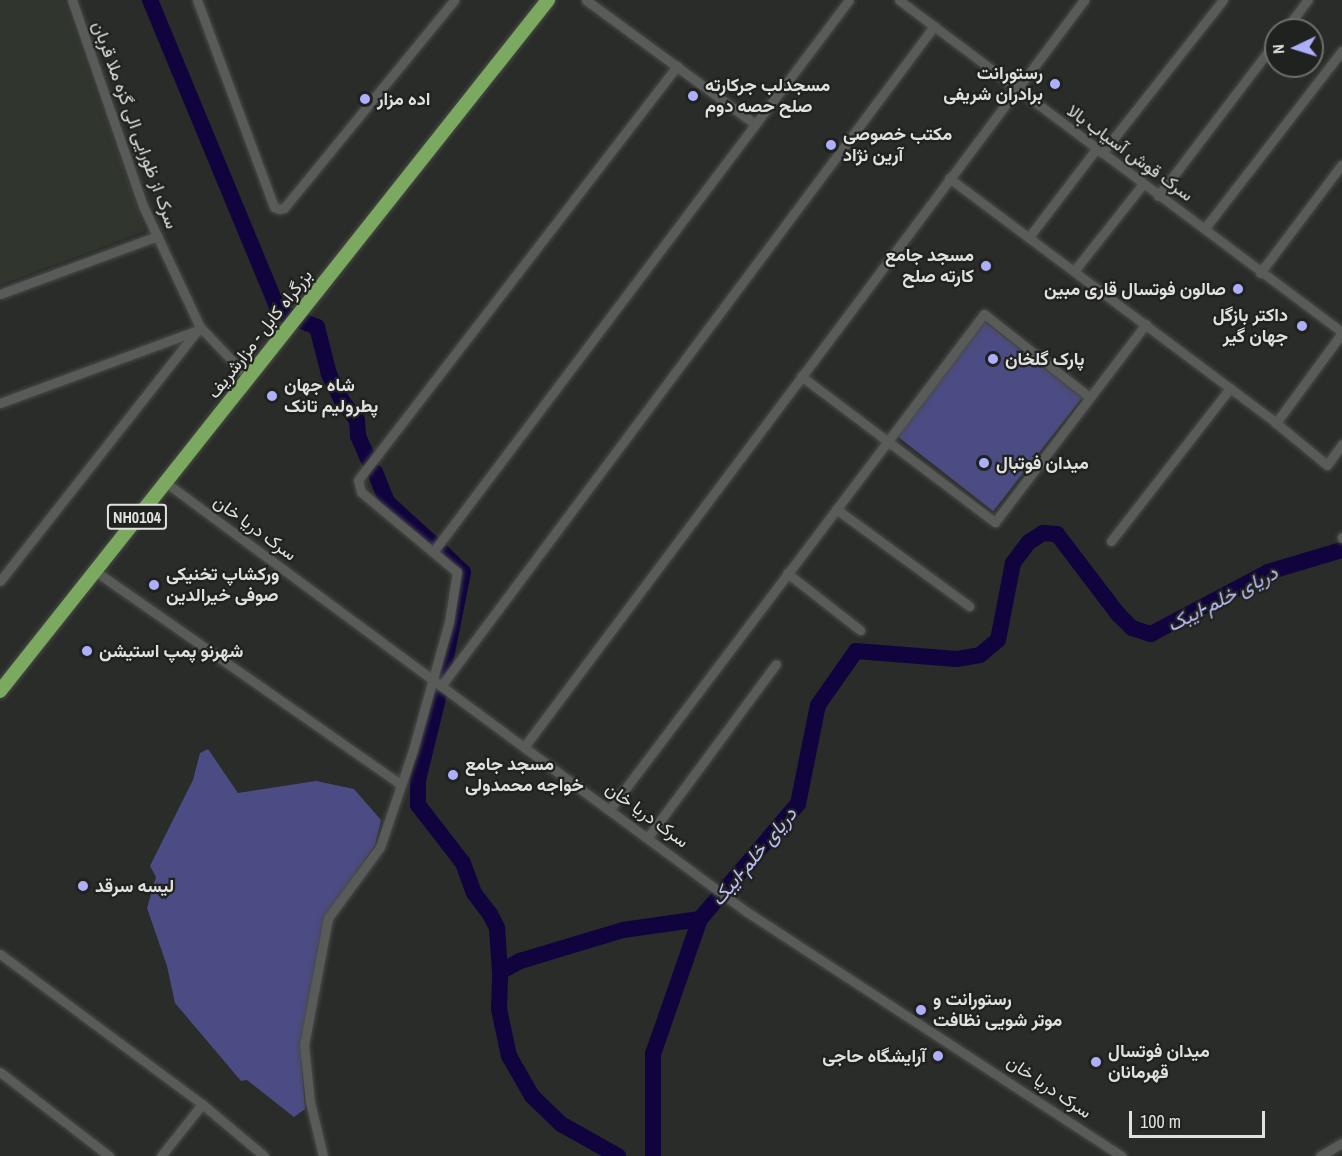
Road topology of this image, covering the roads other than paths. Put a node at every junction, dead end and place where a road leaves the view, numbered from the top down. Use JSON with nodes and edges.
{"nodes":[{"id":1,"x":72,"y":0,"type":"edge"},
{"id":2,"x":197,"y":0,"type":"edge"},
{"id":3,"x":454,"y":0,"type":"edge"},
{"id":4,"x":548,"y":0,"type":"edge"},
{"id":5,"x":586,"y":0,"type":"edge"},
{"id":6,"x":849,"y":0,"type":"edge"},
{"id":7,"x":899,"y":0,"type":"edge"},
{"id":8,"x":1083,"y":0,"type":"edge"},
{"id":9,"x":1223,"y":0,"type":"edge"},
{"id":10,"x":1308,"y":0,"type":"edge"},
{"id":11,"x":1294,"y":18,"type":"edge"},
{"id":12,"x":934,"y":26,"type":"junction"},
{"id":13,"x":1342,"y":52,"type":"edge"},
{"id":14,"x":1264,"y":57,"type":"edge"},
{"id":15,"x":677,"y":66,"type":"junction"},
{"id":16,"x":1016,"y":88,"type":"junction"},
{"id":17,"x":755,"y":124,"type":"junction"},
{"id":18,"x":1099,"y":151,"type":"junction"},
{"id":19,"x":1342,"y":164,"type":"edge"},
{"id":20,"x":949,"y":178,"type":"junction"},
{"id":21,"x":1143,"y":184,"type":"junction"},
{"id":22,"x":1158,"y":196,"type":"junction"},
{"id":23,"x":1205,"y":228,"type":"junction"},
{"id":24,"x":158,"y":236,"type":"junction"},
{"id":25,"x":1029,"y":237,"type":"junction"},
{"id":26,"x":1074,"y":271,"type":"junction"},
{"id":27,"x":1260,"y":273,"type":"junction"},
{"id":28,"x":0,"y":294,"type":"edge"},
{"id":29,"x":1146,"y":324,"type":"junction"},
{"id":30,"x":199,"y":328,"type":"junction"},
{"id":31,"x":1342,"y":332,"type":"edge"},
{"id":32,"x":801,"y":376,"type":"junction"},
{"id":33,"x":248,"y":377,"type":"junction"},
{"id":34,"x":1230,"y":388,"type":"junction"},
{"id":35,"x":1089,"y":397,"type":"junction"},
{"id":36,"x":0,"y":403,"type":"edge"},
{"id":37,"x":1276,"y":423,"type":"junction"},
{"id":38,"x":888,"y":441,"type":"junction"},
{"id":39,"x":1342,"y":444,"type":"edge"},
{"id":40,"x":165,"y":482,"type":"junction"},
{"id":41,"x":837,"y":509,"type":"junction"},
{"id":42,"x":1111,"y":541,"type":"dead end"},
{"id":43,"x":433,"y":552,"type":"junction"},
{"id":44,"x":95,"y":571,"type":"junction"},
{"id":45,"x":787,"y":573,"type":"junction"},
{"id":46,"x":0,"y":581,"type":"edge"},
{"id":47,"x":969,"y":606,"type":"dead end"},
{"id":48,"x":860,"y":630,"type":"dead end"},
{"id":49,"x":776,"y":664,"type":"dead end"},
{"id":50,"x":431,"y":679,"type":"junction"},
{"id":51,"x":441,"y":686,"type":"junction"},
{"id":52,"x":0,"y":691,"type":"edge"},
{"id":53,"x":524,"y":747,"type":"junction"},
{"id":54,"x":400,"y":784,"type":"junction"},
{"id":55,"x":610,"y":809,"type":"junction"},
{"id":56,"x":648,"y":837,"type":"junction"},
{"id":57,"x":0,"y":954,"type":"edge"},
{"id":58,"x":0,"y":1072,"type":"edge"},
{"id":59,"x":202,"y":1104,"type":"junction"},
{"id":60,"x":1342,"y":1143,"type":"edge"},
{"id":61,"x":109,"y":1156,"type":"edge"},
{"id":62,"x":160,"y":1156,"type":"edge"},
{"id":63,"x":264,"y":1156,"type":"edge"},
{"id":64,"x":323,"y":1156,"type":"edge"},
{"id":65,"x":1122,"y":1156,"type":"edge"},
{"id":66,"x":1320,"y":1156,"type":"edge"}],
"edges":[{"from":1,"to":24,"type":"street","name":"سرک از ظورایی الی گزه ملا قربان"},
{"from":2,"to":3,"type":"street"},
{"from":4,"to":33,"type":"highway","name":"بزرگراه کابل - مزارشریف","number":"NH0104"},
{"from":5,"to":15,"type":"street"},
{"from":6,"to":17,"type":"street"},
{"from":7,"to":12,"type":"street","name":"سرک قوش آسیاب بالا"},
{"from":8,"to":16,"type":"street"},
{"from":9,"to":18,"type":"street"},
{"from":10,"to":11,"type":"street"},
{"from":12,"to":16,"type":"street","name":"سرک قوش آسیاب بالا"},
{"from":12,"to":51,"type":"street"},
{"from":13,"to":23,"type":"street"},
{"from":14,"to":22,"type":"street"},
{"from":15,"to":17,"type":"street"},
{"from":15,"to":43,"type":"street"},
{"from":16,"to":18,"type":"street","name":"سرک قوش آسیاب بالا"},
{"from":16,"to":20,"type":"street"},
{"from":17,"to":43,"type":"street"},
{"from":18,"to":21,"type":"street","name":"سرک قوش آسیاب بالا"},
{"from":18,"to":25,"type":"street"},
{"from":19,"to":27,"type":"street"},
{"from":20,"to":25,"type":"street"},
{"from":20,"to":32,"type":"street"},
{"from":21,"to":22,"type":"street","name":"سرک قوش آسیاب بالا"},
{"from":21,"to":26,"type":"street"},
{"from":22,"to":23,"type":"street","name":"سرک قوش آسیاب بالا"},
{"from":23,"to":27,"type":"street","name":"سرک قوش آسیاب بالا"},
{"from":24,"to":28,"type":"street"},
{"from":24,"to":30,"type":"street","name":"سرک از ظورایی الی گزه ملا قربان"},
{"from":25,"to":26,"type":"street"},
{"from":26,"to":29,"type":"street"},
{"from":27,"to":31,"type":"street","name":"سرک قوش آسیاب بالا"},
{"from":29,"to":34,"type":"street"},
{"from":29,"to":35,"type":"street"},
{"from":30,"to":33,"type":"street","name":"سرک از ظورایی الی گزه ملا قربان"},
{"from":30,"to":36,"type":"street"},
{"from":30,"to":46,"type":"street"},
{"from":31,"to":37,"type":"street"},
{"from":32,"to":38,"type":"street"},
{"from":32,"to":53,"type":"street"},
{"from":33,"to":40,"type":"highway","name":"بزرگراه کابل - مزارشریف","number":"NH0104"},
{"from":34,"to":37,"type":"street"},
{"from":34,"to":42,"type":"street"},
{"from":35,"to":38,"type":"street"},
{"from":35,"to":38,"type":"street"},
{"from":37,"to":39,"type":"street"},
{"from":38,"to":41,"type":"street"},
{"from":40,"to":44,"type":"highway","name":"بزرگراه کابل - مزارشریف","number":"NH0104"},
{"from":40,"to":50,"type":"street","name":"سرک دریا خان"},
{"from":41,"to":45,"type":"street"},
{"from":41,"to":47,"type":"street"},
{"from":43,"to":50,"type":"street"},
{"from":44,"to":52,"type":"highway","name":"بزرگراه کابل - مزارشریف","number":"NH0104"},
{"from":44,"to":54,"type":"street"},
{"from":45,"to":48,"type":"street"},
{"from":45,"to":55,"type":"street"},
{"from":49,"to":56,"type":"street"},
{"from":50,"to":51,"type":"street","name":"سرک دریا خان"},
{"from":50,"to":54,"type":"street"},
{"from":51,"to":53,"type":"street","name":"سرک دریا خان"},
{"from":53,"to":55,"type":"street","name":"سرک دریا خان"},
{"from":54,"to":64,"type":"street"},
{"from":55,"to":56,"type":"street","name":"سرک دریا خان"},
{"from":56,"to":65,"type":"street","name":"سرک دریا خان"},
{"from":57,"to":59,"type":"street"},
{"from":58,"to":61,"type":"street"},
{"from":59,"to":62,"type":"street"},
{"from":59,"to":63,"type":"street"},
{"from":60,"to":66,"type":"street"}]}
